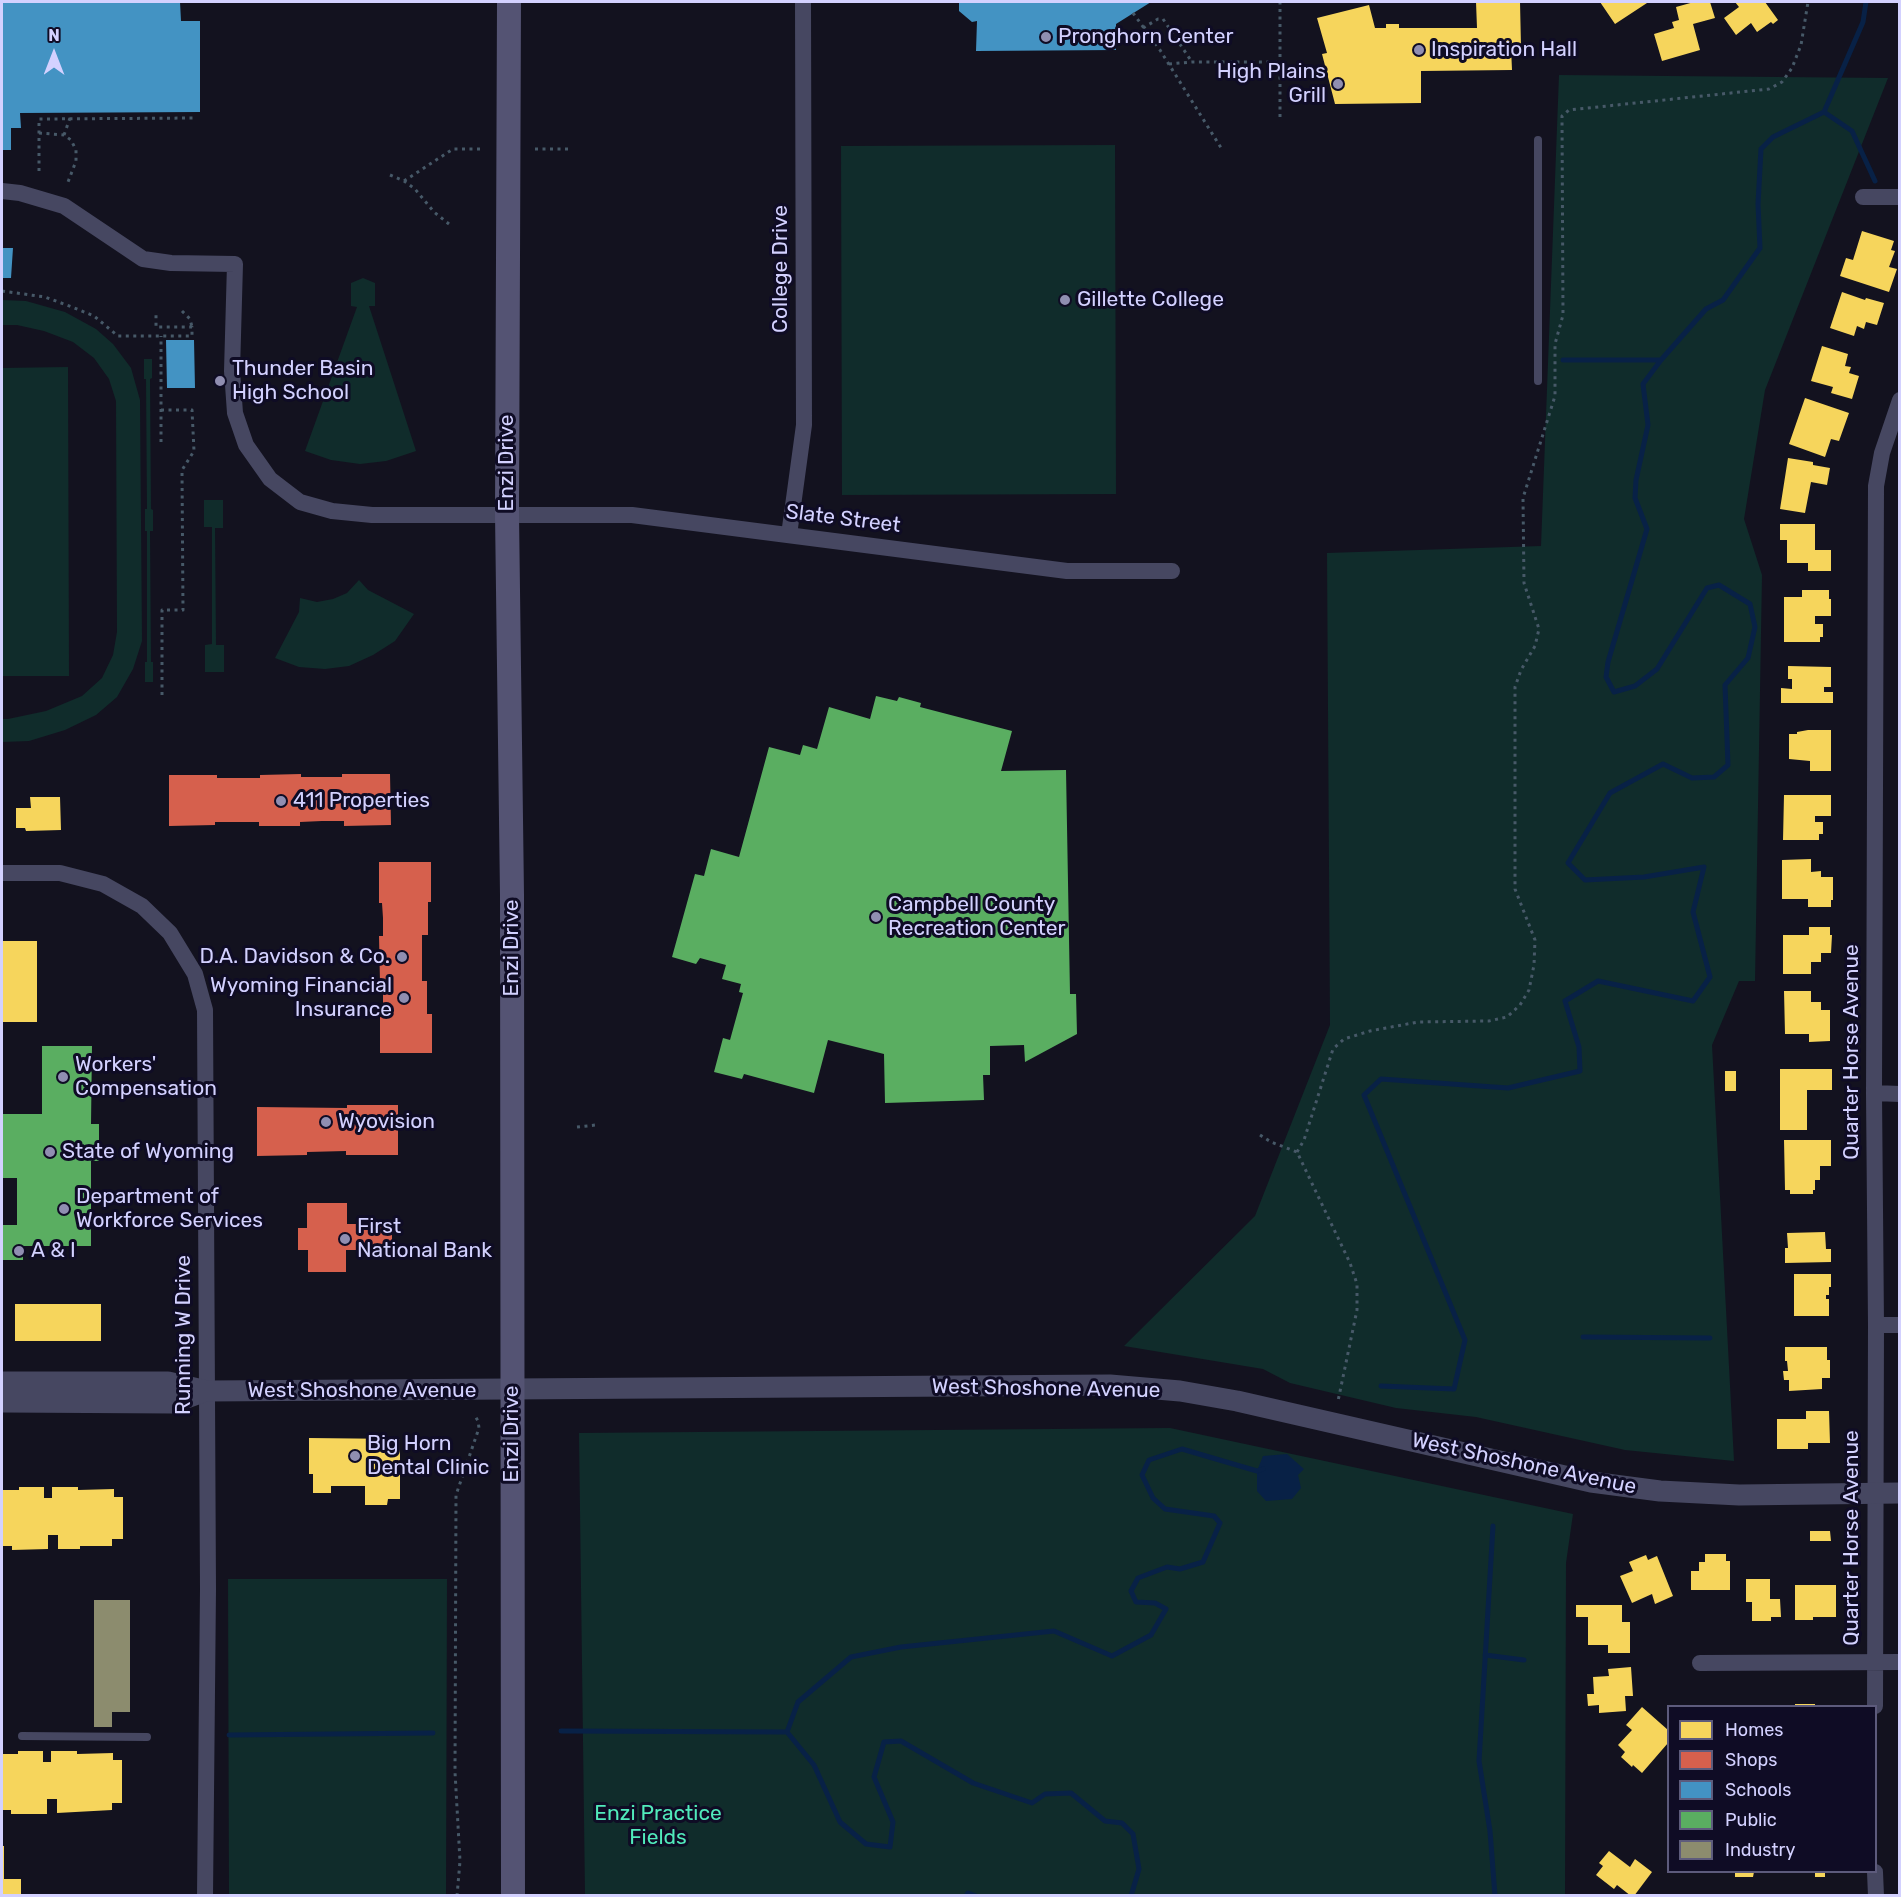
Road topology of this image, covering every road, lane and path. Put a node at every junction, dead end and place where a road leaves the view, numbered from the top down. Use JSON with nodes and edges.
{"nodes":[{"id":1,"x":509,"y":2,"type":"edge"},
{"id":2,"x":803,"y":2,"type":"edge"},
{"id":3,"x":1280,"y":2,"type":"edge"},
{"id":4,"x":1808,"y":2,"type":"edge"},
{"id":5,"x":1133,"y":13,"type":"dead end"},
{"id":6,"x":1143,"y":28,"type":"junction"},
{"id":7,"x":1192,"y":62,"type":"junction"},
{"id":8,"x":1280,"y":62,"type":"junction"},
{"id":9,"x":1169,"y":64,"type":"junction"},
{"id":10,"x":1280,"y":117,"type":"dead end"},
{"id":11,"x":70,"y":118,"type":"junction"},
{"id":12,"x":197,"y":118,"type":"dead end"},
{"id":13,"x":39,"y":133,"type":"junction"},
{"id":14,"x":64,"y":135,"type":"junction"},
{"id":15,"x":1538,"y":140,"type":"dead end"},
{"id":16,"x":569,"y":148,"type":"dead end"},
{"id":17,"x":483,"y":149,"type":"dead end"},
{"id":18,"x":535,"y":149,"type":"dead end"},
{"id":19,"x":1223,"y":151,"type":"dead end"},
{"id":20,"x":39,"y":171,"type":"dead end"},
{"id":21,"x":390,"y":176,"type":"dead end"},
{"id":22,"x":404,"y":181,"type":"junction"},
{"id":23,"x":68,"y":182,"type":"dead end"},
{"id":24,"x":2,"y":191,"type":"edge"},
{"id":25,"x":1863,"y":197,"type":"dead end"},
{"id":26,"x":1899,"y":197,"type":"edge"},
{"id":27,"x":449,"y":224,"type":"dead end"},
{"id":28,"x":2,"y":291,"type":"edge"},
{"id":29,"x":156,"y":310,"type":"dead end"},
{"id":30,"x":182,"y":311,"type":"dead end"},
{"id":31,"x":192,"y":327,"type":"junction"},
{"id":32,"x":161,"y":336,"type":"junction"},
{"id":33,"x":1538,"y":381,"type":"dead end"},
{"id":34,"x":1899,"y":400,"type":"edge"},
{"id":35,"x":161,"y":410,"type":"junction"},
{"id":36,"x":161,"y":442,"type":"dead end"},
{"id":37,"x":507,"y":514,"type":"junction"},
{"id":38,"x":789,"y":535,"type":"junction"},
{"id":39,"x":1172,"y":571,"type":"dead end"},
{"id":40,"x":162,"y":699,"type":"dead end"},
{"id":41,"x":2,"y":873,"type":"edge"},
{"id":42,"x":1874,"y":1094,"type":"junction"},
{"id":43,"x":1899,"y":1094,"type":"edge"},
{"id":44,"x":596,"y":1125,"type":"dead end"},
{"id":45,"x":578,"y":1127,"type":"dead end"},
{"id":46,"x":1260,"y":1135,"type":"dead end"},
{"id":47,"x":1297,"y":1152,"type":"junction"},
{"id":48,"x":1876,"y":1325,"type":"junction"},
{"id":49,"x":1899,"y":1325,"type":"edge"},
{"id":50,"x":2,"y":1382,"type":"edge"},
{"id":51,"x":512,"y":1390,"type":"junction"},
{"id":52,"x":207,"y":1391,"type":"junction"},
{"id":53,"x":1338,"y":1401,"type":"dead end"},
{"id":54,"x":2,"y":1402,"type":"edge"},
{"id":55,"x":474,"y":1414,"type":"dead end"},
{"id":56,"x":1899,"y":1493,"type":"edge"},
{"id":57,"x":1875,"y":1494,"type":"junction"},
{"id":58,"x":1874,"y":1662,"type":"junction"},
{"id":59,"x":1899,"y":1662,"type":"edge"},
{"id":60,"x":1700,"y":1663,"type":"dead end"},
{"id":61,"x":1875,"y":1705,"type":"edge"},
{"id":62,"x":22,"y":1737,"type":"dead end"},
{"id":63,"x":147,"y":1737,"type":"dead end"},
{"id":64,"x":1875,"y":1873,"type":"edge"},
{"id":65,"x":205,"y":1896,"type":"edge"},
{"id":66,"x":457,"y":1896,"type":"edge"},
{"id":67,"x":513,"y":1896,"type":"edge"},
{"id":68,"x":1876,"y":1896,"type":"edge"}],
"edges":[{"from":1,"to":37,"type":"main road","name":"Enzi Drive"},
{"from":2,"to":38,"type":"street","name":"College Drive"},
{"from":3,"to":8,"type":"path"},
{"from":4,"to":47,"type":"path"},
{"from":5,"to":6,"type":"path"},
{"from":6,"to":7,"type":"path"},
{"from":6,"to":9,"type":"path"},
{"from":7,"to":8,"type":"path"},
{"from":7,"to":9,"type":"path"},
{"from":8,"to":10,"type":"path"},
{"from":9,"to":19,"type":"path"},
{"from":11,"to":12,"type":"path"},
{"from":11,"to":13,"type":"path"},
{"from":11,"to":14,"type":"path"},
{"from":13,"to":14,"type":"path"},
{"from":13,"to":20,"type":"path"},
{"from":14,"to":23,"type":"path"},
{"from":15,"to":33,"type":"lane"},
{"from":16,"to":18,"type":"path"},
{"from":17,"to":22,"type":"path"},
{"from":21,"to":22,"type":"path"},
{"from":22,"to":27,"type":"path"},
{"from":24,"to":37,"type":"street","name":"Slate Street"},
{"from":25,"to":26,"type":"street"},
{"from":28,"to":32,"type":"path"},
{"from":29,"to":31,"type":"path"},
{"from":30,"to":31,"type":"path"},
{"from":31,"to":32,"type":"path"},
{"from":32,"to":35,"type":"path"},
{"from":34,"to":42,"type":"street","name":"Quarter Horse Avenue"},
{"from":35,"to":36,"type":"path"},
{"from":35,"to":40,"type":"path"},
{"from":37,"to":38,"type":"street","name":"Slate Street"},
{"from":37,"to":51,"type":"main road","name":"Enzi Drive"},
{"from":38,"to":39,"type":"street","name":"Slate Street"},
{"from":41,"to":52,"type":"street","name":"Running W Drive"},
{"from":42,"to":43,"type":"street"},
{"from":42,"to":48,"type":"street","name":"Quarter Horse Avenue"},
{"from":44,"to":45,"type":"path"},
{"from":46,"to":47,"type":"path"},
{"from":47,"to":53,"type":"path"},
{"from":48,"to":49,"type":"street"},
{"from":48,"to":57,"type":"street","name":"Quarter Horse Avenue"},
{"from":50,"to":52,"type":"street"},
{"from":51,"to":52,"type":"street","name":"West Shoshone Avenue"},
{"from":51,"to":57,"type":"street","name":"West Shoshone Avenue"},
{"from":51,"to":67,"type":"main road","name":"Enzi Drive"},
{"from":52,"to":54,"type":"street"},
{"from":52,"to":65,"type":"street","name":"Running W Drive"},
{"from":55,"to":66,"type":"path"},
{"from":56,"to":57,"type":"street","name":"West Shoshone Avenue"},
{"from":57,"to":58,"type":"street","name":"Quarter Horse Avenue"},
{"from":58,"to":59,"type":"street"},
{"from":58,"to":60,"type":"street"},
{"from":58,"to":61,"type":"street","name":"Quarter Horse Avenue"},
{"from":62,"to":63,"type":"lane"},
{"from":64,"to":68,"type":"street"}]}
